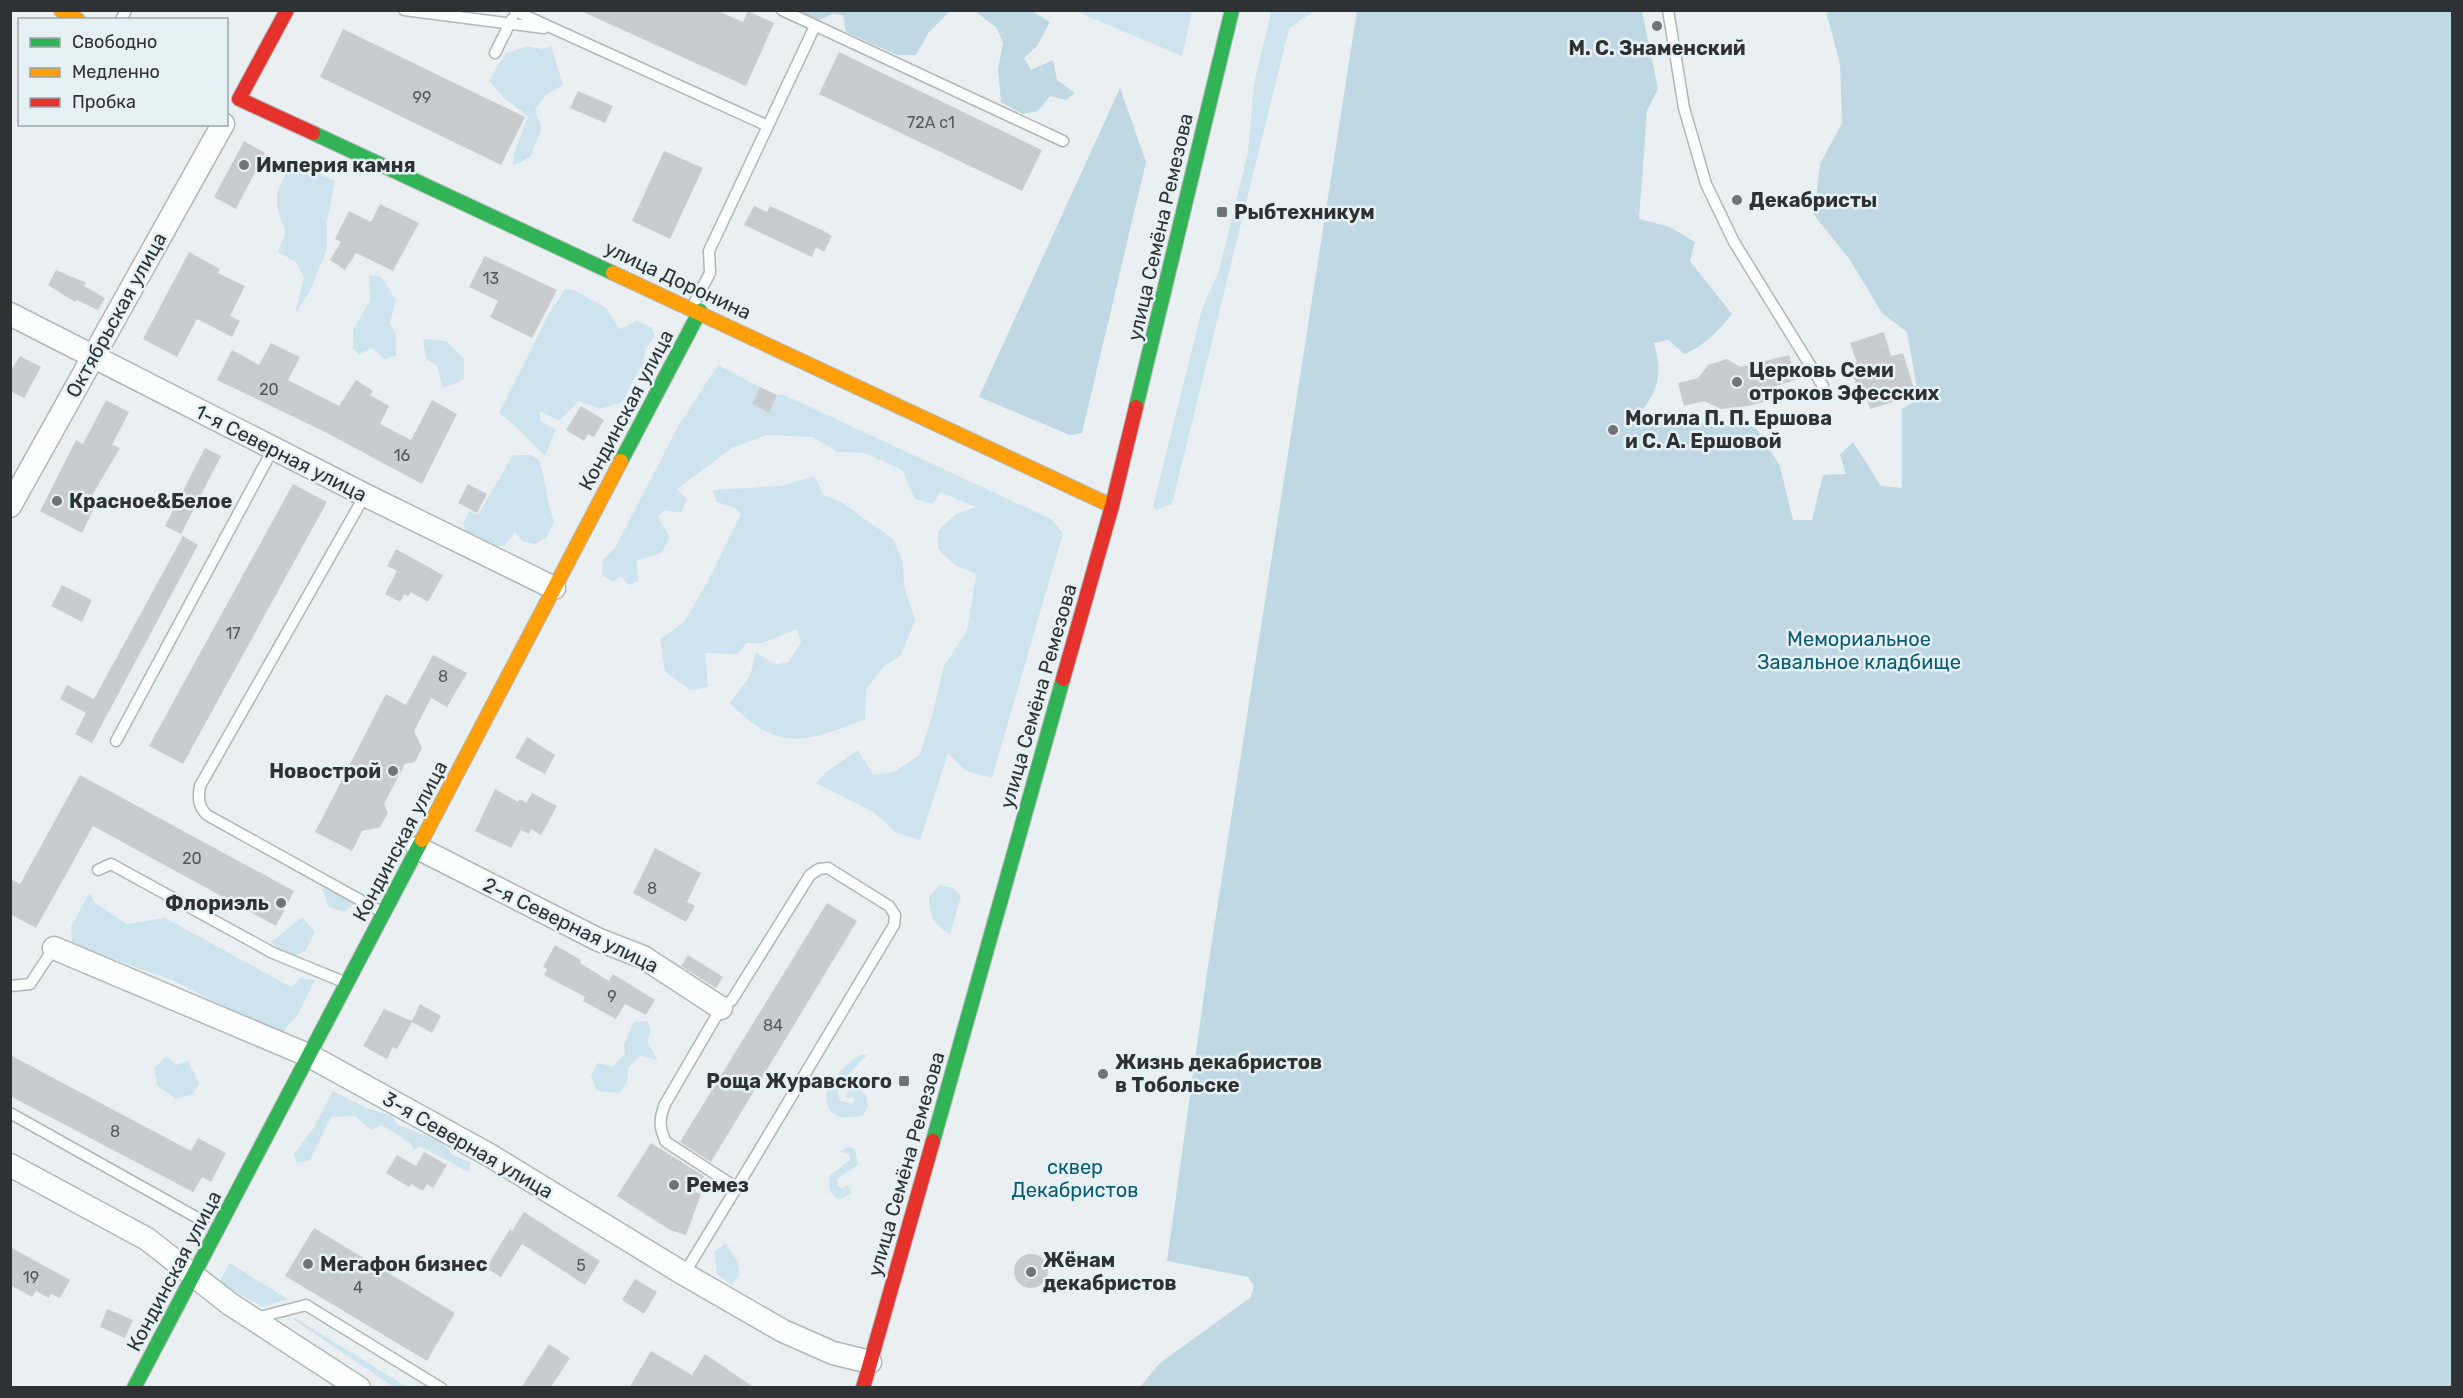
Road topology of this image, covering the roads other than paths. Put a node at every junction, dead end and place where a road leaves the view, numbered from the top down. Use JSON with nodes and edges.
{"nodes":[{"id":1,"x":61,"y":10,"type":"edge"},
{"id":2,"x":287,"y":10,"type":"edge"},
{"id":3,"x":404,"y":10,"type":"edge"},
{"id":4,"x":782,"y":10,"type":"edge"},
{"id":5,"x":1232,"y":10,"type":"edge"},
{"id":6,"x":1668,"y":10,"type":"edge"},
{"id":7,"x":515,"y":11,"type":"edge"},
{"id":8,"x":75,"y":18,"type":"edge"},
{"id":9,"x":509,"y":24,"type":"junction"},
{"id":10,"x":815,"y":26,"type":"junction"},
{"id":11,"x":556,"y":30,"type":"junction"},
{"id":12,"x":495,"y":53,"type":"dead end"},
{"id":13,"x":233,"y":96,"type":"edge"},
{"id":14,"x":228,"y":112,"type":"edge"},
{"id":15,"x":222,"y":126,"type":"edge"},
{"id":16,"x":768,"y":126,"type":"junction"},
{"id":17,"x":1063,"y":141,"type":"dead end"},
{"id":18,"x":696,"y":310,"type":"junction"},
{"id":19,"x":10,"y":314,"type":"edge"},
{"id":20,"x":92,"y":356,"type":"junction"},
{"id":21,"x":1823,"y":386,"type":"dead end"},
{"id":22,"x":273,"y":448,"type":"junction"},
{"id":23,"x":365,"y":495,"type":"junction"},
{"id":24,"x":10,"y":506,"type":"edge"},
{"id":25,"x":1112,"y":506,"type":"junction"},
{"id":26,"x":554,"y":588,"type":"junction"},
{"id":27,"x":116,"y":741,"type":"dead end"},
{"id":28,"x":418,"y":848,"type":"junction"},
{"id":29,"x":98,"y":870,"type":"dead end"},
{"id":30,"x":383,"y":913,"type":"junction"},
{"id":31,"x":49,"y":954,"type":"joint"},
{"id":32,"x":347,"y":983,"type":"junction"},
{"id":33,"x":10,"y":986,"type":"edge"},
{"id":34,"x":721,"y":1008,"type":"junction"},
{"id":35,"x":310,"y":1056,"type":"junction"},
{"id":36,"x":10,"y":1113,"type":"edge"},
{"id":37,"x":10,"y":1166,"type":"edge"},
{"id":38,"x":737,"y":1188,"type":"junction"},
{"id":39,"x":203,"y":1221,"type":"dead end"},
{"id":40,"x":684,"y":1274,"type":"junction"},
{"id":41,"x":193,"y":1275,"type":"junction"},
{"id":42,"x":252,"y":1319,"type":"junction"},
{"id":43,"x":870,"y":1362,"type":"junction"},
{"id":44,"x":134,"y":1388,"type":"edge"},
{"id":45,"x":359,"y":1388,"type":"edge"},
{"id":46,"x":441,"y":1388,"type":"edge"},
{"id":47,"x":863,"y":1388,"type":"edge"}],
"edges":[{"from":1,"to":8,"type":"main road"},
{"from":2,"to":13,"type":"main road"},
{"from":3,"to":9,"type":"lane"},
{"from":4,"to":10,"type":"lane"},
{"from":5,"to":25,"type":"main road","name":"улица Семёна Ремезова"},
{"from":6,"to":21,"type":"lane"},
{"from":7,"to":9,"type":"lane"},
{"from":7,"to":11,"type":"lane"},
{"from":9,"to":11,"type":"lane"},
{"from":9,"to":12,"type":"lane"},
{"from":10,"to":16,"type":"lane"},
{"from":10,"to":17,"type":"lane"},
{"from":11,"to":16,"type":"lane"},
{"from":13,"to":14,"type":"street"},
{"from":13,"to":18,"type":"main road","name":"улица Доронина"},
{"from":15,"to":20,"type":"street","name":"Октябрьская улица"},
{"from":16,"to":18,"type":"lane"},
{"from":18,"to":25,"type":"main road","name":"улица Доронина"},
{"from":18,"to":26,"type":"main road","name":"Кондинская улица"},
{"from":19,"to":20,"type":"street","name":"1-я Северная улица"},
{"from":20,"to":22,"type":"street","name":"1-я Северная улица"},
{"from":20,"to":24,"type":"street","name":"Октябрьская улица"},
{"from":22,"to":23,"type":"street","name":"1-я Северная улица"},
{"from":22,"to":27,"type":"lane"},
{"from":23,"to":26,"type":"street","name":"1-я Северная улица"},
{"from":23,"to":30,"type":"lane"},
{"from":25,"to":43,"type":"main road","name":"улица Семёна Ремезова"},
{"from":26,"to":28,"type":"main road","name":"Кондинская улица"},
{"from":28,"to":30,"type":"main road","name":"Кондинская улица"},
{"from":28,"to":34,"type":"street","name":"2-я Северная улица"},
{"from":29,"to":32,"type":"lane"},
{"from":30,"to":32,"type":"main road","name":"Кондинская улица"},
{"from":31,"to":33,"type":"lane"},
{"from":31,"to":35,"type":"street","name":"3-я Северная улица"},
{"from":32,"to":35,"type":"main road","name":"Кондинская улица"},
{"from":34,"to":38,"type":"lane"},
{"from":34,"to":38,"type":"lane"},
{"from":35,"to":40,"type":"street","name":"3-я Северная улица"},
{"from":35,"to":41,"type":"main road","name":"Кондинская улица"},
{"from":36,"to":39,"type":"lane"},
{"from":37,"to":41,"type":"street"},
{"from":38,"to":40,"type":"lane"},
{"from":40,"to":43,"type":"street","name":"3-я Северная улица"},
{"from":41,"to":42,"type":"street"},
{"from":41,"to":44,"type":"main road","name":"Кондинская улица"},
{"from":42,"to":45,"type":"street"},
{"from":42,"to":46,"type":"lane"},
{"from":43,"to":47,"type":"main road","name":"улица Семёна Ремезова"}]}
